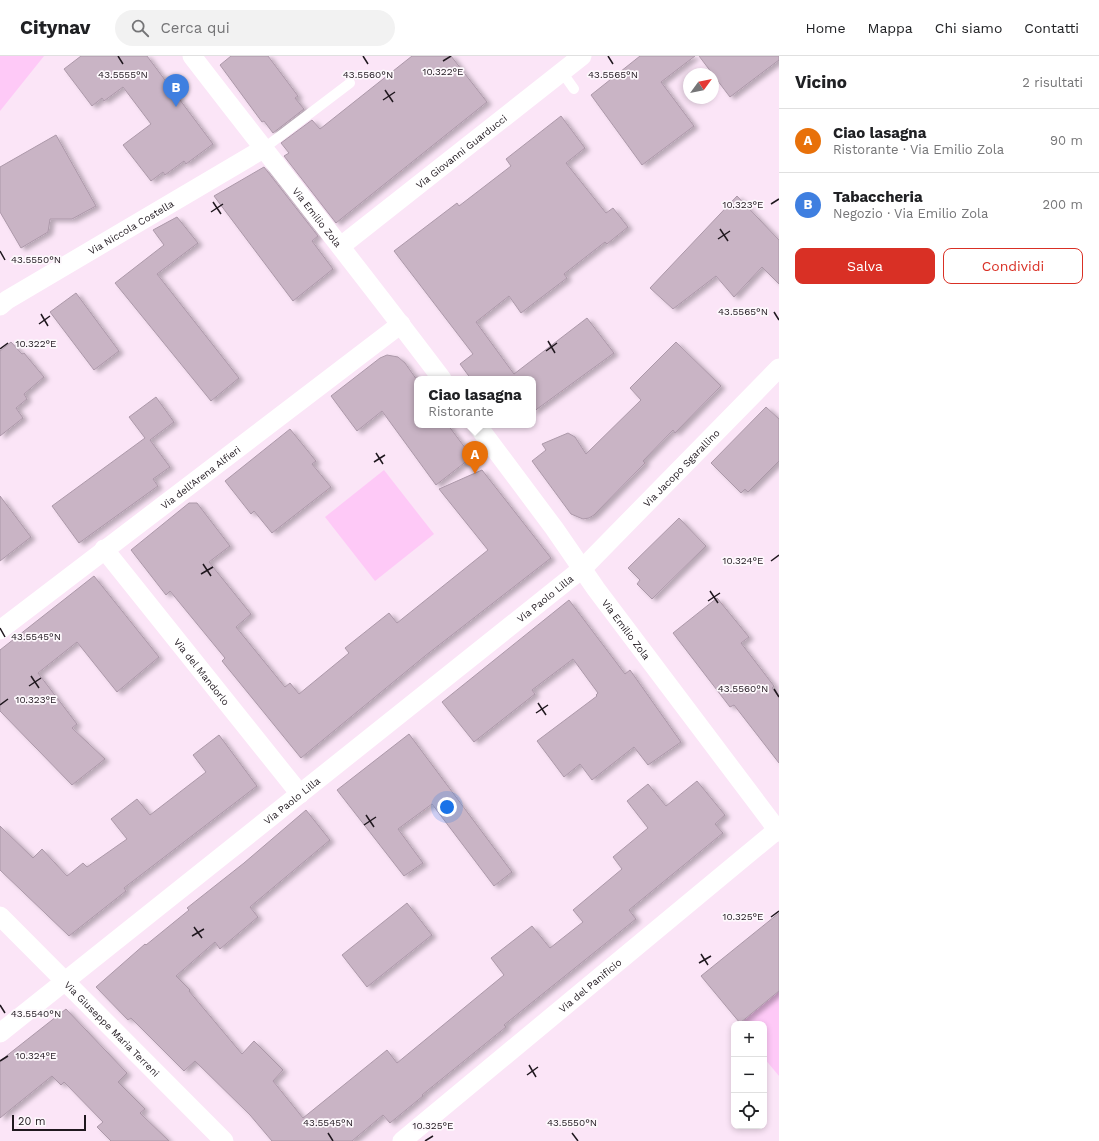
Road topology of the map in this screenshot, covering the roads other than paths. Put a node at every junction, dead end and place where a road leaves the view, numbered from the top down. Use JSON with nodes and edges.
{"nodes":[{"id":1,"x":192,"y":56,"type":"edge"},
{"id":2,"x":582,"y":56,"type":"edge"},
{"id":3,"x":562,"y":72,"type":"junction"},
{"id":4,"x":350,"y":83,"type":"dead end"},
{"id":5,"x":574,"y":89,"type":"dead end"},
{"id":6,"x":263,"y":149,"type":"junction"},
{"id":7,"x":341,"y":246,"type":"junction"},
{"id":8,"x":0,"y":306,"type":"edge"},
{"id":9,"x":401,"y":324,"type":"junction"},
{"id":10,"x":779,"y":368,"type":"edge"},
{"id":11,"x":440,"y":376,"type":"edge"},
{"id":12,"x":479,"y":428,"type":"edge"},
{"id":13,"x":104,"y":549,"type":"junction"},
{"id":14,"x":583,"y":568,"type":"junction"},
{"id":15,"x":0,"y":630,"type":"edge"},
{"id":16,"x":300,"y":794,"type":"junction"},
{"id":17,"x":777,"y":826,"type":"edge"},
{"id":18,"x":0,"y":916,"type":"edge"},
{"id":19,"x":64,"y":981,"type":"junction"},
{"id":20,"x":0,"y":1033,"type":"edge"},
{"id":21,"x":224,"y":1141,"type":"edge"},
{"id":22,"x":402,"y":1141,"type":"edge"}],
"edges":[{"from":1,"to":6,"type":"street","name":"Via Emilio Zola"},
{"from":2,"to":3,"type":"street","name":"Via Giovanni Guarducci"},
{"from":3,"to":5,"type":"lane"},
{"from":3,"to":7,"type":"street","name":"Via Giovanni Guarducci"},
{"from":4,"to":6,"type":"lane"},
{"from":6,"to":7,"type":"street","name":"Via Emilio Zola"},
{"from":6,"to":8,"type":"street","name":"Via Niccola Costella"},
{"from":7,"to":9,"type":"street","name":"Via Emilio Zola"},
{"from":9,"to":11,"type":"street","name":"Via Emilio Zola"},
{"from":9,"to":13,"type":"street","name":"Via dell'Arena Alfieri"},
{"from":10,"to":14,"type":"street","name":"Via Jacopo Sgarallino"},
{"from":12,"to":14,"type":"street","name":"Via Emilio Zola"},
{"from":13,"to":15,"type":"street","name":"Via dell'Arena Alfieri"},
{"from":13,"to":16,"type":"street","name":"Via del Mandorlo"},
{"from":14,"to":16,"type":"street","name":"Via Paolo Lilla"},
{"from":14,"to":17,"type":"street","name":"Via Emilio Zola"},
{"from":16,"to":19,"type":"street","name":"Via Paolo Lilla"},
{"from":17,"to":22,"type":"street","name":"Via del Panificio"},
{"from":18,"to":19,"type":"street","name":"Via Giuseppe Maria Terreni"},
{"from":19,"to":20,"type":"street","name":"Via Paolo Lilla"},
{"from":19,"to":21,"type":"street","name":"Via Giuseppe Maria Terreni"}]}
